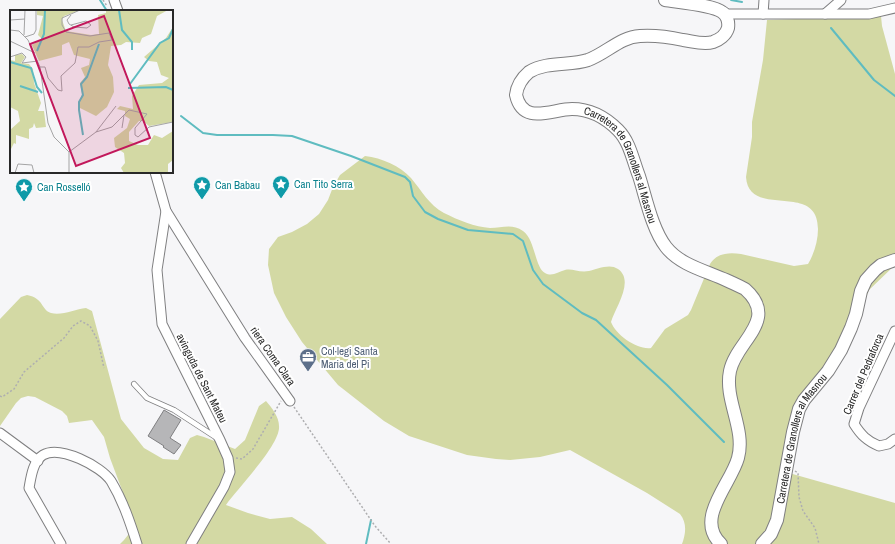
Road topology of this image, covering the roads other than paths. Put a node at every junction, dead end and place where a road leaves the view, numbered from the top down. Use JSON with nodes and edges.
{"nodes":[{"id":1,"x":114,"y":0,"type":"edge"},
{"id":2,"x":665,"y":0,"type":"edge"},
{"id":3,"x":764,"y":0,"type":"edge"},
{"id":4,"x":841,"y":0,"type":"edge"},
{"id":5,"x":895,"y":8,"type":"edge"},
{"id":6,"x":118,"y":10,"type":"edge"},
{"id":7,"x":763,"y":14,"type":"junction"},
{"id":8,"x":825,"y":14,"type":"junction"},
{"id":9,"x":726,"y":19,"type":"junction"},
{"id":10,"x":155,"y":173,"type":"edge"},
{"id":11,"x":166,"y":211,"type":"junction"},
{"id":12,"x":895,"y":260,"type":"edge"},
{"id":13,"x":895,"y":331,"type":"edge"},
{"id":14,"x":134,"y":384,"type":"dead end"},
{"id":15,"x":287,"y":398,"type":"road end"},
{"id":16,"x":0,"y":433,"type":"edge"},
{"id":17,"x":220,"y":440,"type":"junction"},
{"id":18,"x":895,"y":440,"type":"edge"},
{"id":19,"x":38,"y":461,"type":"junction"},
{"id":20,"x":61,"y":544,"type":"edge"},
{"id":21,"x":137,"y":544,"type":"edge"},
{"id":22,"x":191,"y":544,"type":"edge"},
{"id":23,"x":721,"y":544,"type":"edge"},
{"id":24,"x":762,"y":544,"type":"edge"}],
"edges":[{"from":1,"to":6,"type":"street"},
{"from":2,"to":9,"type":"main road"},
{"from":3,"to":7,"type":"street"},
{"from":4,"to":8,"type":"street"},
{"from":5,"to":8,"type":"street"},
{"from":7,"to":8,"type":"street"},
{"from":7,"to":9,"type":"street"},
{"from":9,"to":23,"type":"main road","name":"Carretera de Granollers al Masnou"},
{"from":10,"to":11,"type":"street","name":"riera Coma Clara"},
{"from":11,"to":15,"type":"street","name":"riera Coma Clara"},
{"from":11,"to":17,"type":"street","name":"avinguda de Sant Mateu"},
{"from":12,"to":24,"type":"main road","name":"Carretera de Granollers al Masnou"},
{"from":13,"to":18,"type":"street","name":"Carrer del Pedraforca"},
{"from":14,"to":17,"type":"lane"},
{"from":16,"to":19,"type":"street"},
{"from":17,"to":22,"type":"street","name":"avinguda de Sant Mateu"},
{"from":19,"to":20,"type":"street"},
{"from":19,"to":21,"type":"street"}]}
